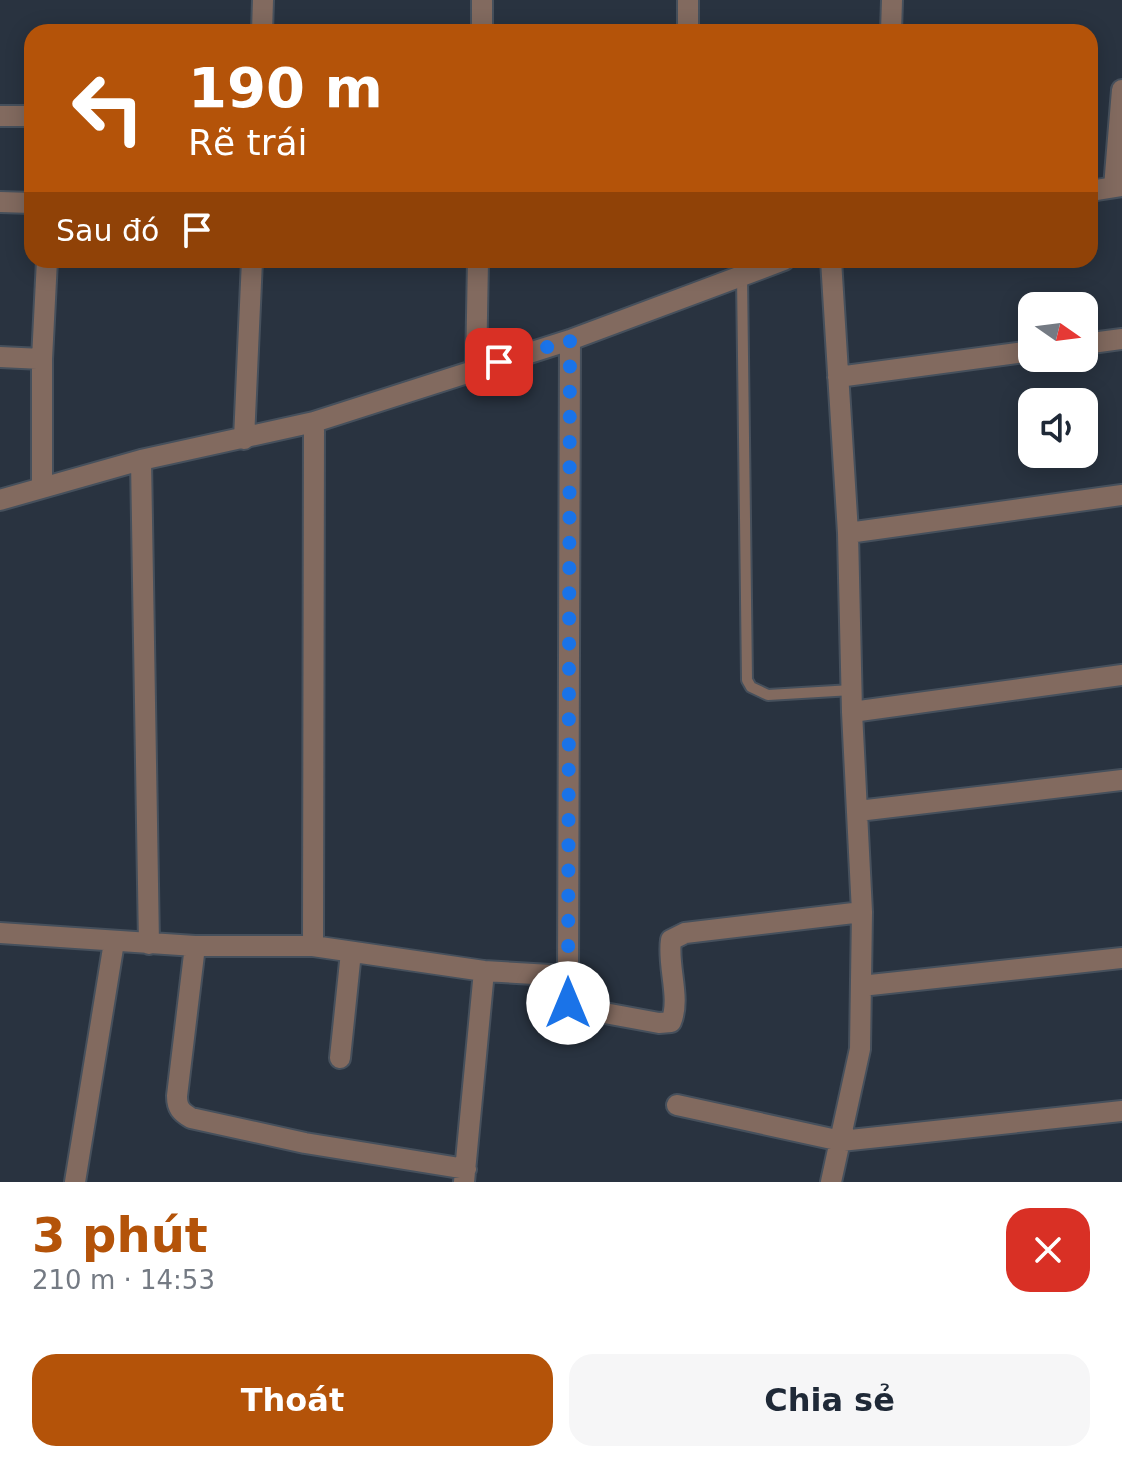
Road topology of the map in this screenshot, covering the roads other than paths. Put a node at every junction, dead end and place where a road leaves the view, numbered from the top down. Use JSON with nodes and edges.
{"nodes":[{"id":1,"x":263,"y":0,"type":"edge"},
{"id":2,"x":482,"y":0,"type":"edge"},
{"id":3,"x":688,"y":0,"type":"edge"},
{"id":4,"x":892,"y":0,"type":"edge"},
{"id":5,"x":262,"y":24,"type":"edge"},
{"id":6,"x":482,"y":24,"type":"edge"},
{"id":7,"x":688,"y":24,"type":"edge"},
{"id":8,"x":891,"y":24,"type":"edge"},
{"id":9,"x":1122,"y":90,"type":"edge"},
{"id":10,"x":0,"y":116,"type":"edge"},
{"id":11,"x":24,"y":116,"type":"edge"},
{"id":12,"x":1118,"y":186,"type":"edge"},
{"id":13,"x":1098,"y":190,"type":"edge"},
{"id":14,"x":0,"y":202,"type":"edge"},
{"id":15,"x":24,"y":203,"type":"edge"},
{"id":16,"x":47,"y":268,"type":"edge"},
{"id":17,"x":252,"y":268,"type":"edge"},
{"id":18,"x":478,"y":268,"type":"edge"},
{"id":19,"x":762,"y":268,"type":"edge"},
{"id":20,"x":831,"y":268,"type":"edge"},
{"id":21,"x":742,"y":275,"type":"junction"},
{"id":22,"x":1122,"y":339,"type":"edge"},
{"id":23,"x":570,"y":340,"type":"junction"},
{"id":24,"x":1098,"y":342,"type":"edge"},
{"id":25,"x":1018,"y":353,"type":"edge"},
{"id":26,"x":0,"y":357,"type":"edge"},
{"id":27,"x":42,"y":359,"type":"junction"},
{"id":28,"x":476,"y":370,"type":"junction"},
{"id":29,"x":838,"y":377,"type":"junction"},
{"id":30,"x":314,"y":422,"type":"junction"},
{"id":31,"x":244,"y":439,"type":"junction"},
{"id":32,"x":141,"y":460,"type":"junction"},
{"id":33,"x":42,"y":486,"type":"junction"},
{"id":34,"x":1122,"y":495,"type":"edge"},
{"id":35,"x":0,"y":500,"type":"edge"},
{"id":36,"x":848,"y":533,"type":"junction"},
{"id":37,"x":1122,"y":675,"type":"edge"},
{"id":38,"x":852,"y":690,"type":"junction"},
{"id":39,"x":852,"y":712,"type":"junction"},
{"id":40,"x":1122,"y":780,"type":"edge"},
{"id":41,"x":858,"y":811,"type":"junction"},
{"id":42,"x":862,"y":912,"type":"junction"},
{"id":43,"x":0,"y":933,"type":"edge"},
{"id":44,"x":114,"y":942,"type":"junction"},
{"id":45,"x":149,"y":944,"type":"junction"},
{"id":46,"x":195,"y":946,"type":"junction"},
{"id":47,"x":313,"y":946,"type":"junction"},
{"id":48,"x":351,"y":952,"type":"junction"},
{"id":49,"x":1122,"y":958,"type":"edge"},
{"id":50,"x":484,"y":971,"type":"junction"},
{"id":51,"x":568,"y":976,"type":"junction"},
{"id":52,"x":861,"y":986,"type":"junction"},
{"id":53,"x":340,"y":1058,"type":"dead end"},
{"id":54,"x":677,"y":1105,"type":"dead end"},
{"id":55,"x":1122,"y":1111,"type":"edge"},
{"id":56,"x":841,"y":1141,"type":"junction"},
{"id":57,"x":465,"y":1175,"type":"edge"},
{"id":58,"x":75,"y":1182,"type":"edge"},
{"id":59,"x":831,"y":1182,"type":"edge"}],
"edges":[{"from":1,"to":5,"type":"street"},
{"from":2,"to":6,"type":"street"},
{"from":3,"to":7,"type":"street"},
{"from":4,"to":8,"type":"street"},
{"from":9,"to":12,"type":"street"},
{"from":10,"to":11,"type":"street"},
{"from":12,"to":13,"type":"street"},
{"from":14,"to":15,"type":"street"},
{"from":16,"to":27,"type":"street"},
{"from":17,"to":31,"type":"street"},
{"from":18,"to":28,"type":"street"},
{"from":19,"to":21,"type":"street"},
{"from":20,"to":29,"type":"street"},
{"from":21,"to":23,"type":"street"},
{"from":21,"to":38,"type":"lane"},
{"from":22,"to":24,"type":"street"},
{"from":23,"to":28,"type":"street"},
{"from":23,"to":51,"type":"street"},
{"from":25,"to":29,"type":"street"},
{"from":26,"to":27,"type":"street"},
{"from":27,"to":33,"type":"street"},
{"from":28,"to":30,"type":"street"},
{"from":29,"to":36,"type":"street"},
{"from":30,"to":31,"type":"street"},
{"from":30,"to":47,"type":"street"},
{"from":31,"to":32,"type":"street"},
{"from":32,"to":33,"type":"street"},
{"from":32,"to":45,"type":"street"},
{"from":33,"to":35,"type":"street"},
{"from":34,"to":36,"type":"street"},
{"from":36,"to":38,"type":"street"},
{"from":37,"to":39,"type":"street"},
{"from":38,"to":39,"type":"street"},
{"from":39,"to":41,"type":"street"},
{"from":40,"to":41,"type":"street"},
{"from":41,"to":42,"type":"street"},
{"from":42,"to":51,"type":"street"},
{"from":42,"to":52,"type":"street"},
{"from":43,"to":44,"type":"street"},
{"from":44,"to":45,"type":"street"},
{"from":44,"to":58,"type":"street"},
{"from":45,"to":46,"type":"street"},
{"from":46,"to":47,"type":"street"},
{"from":46,"to":57,"type":"street"},
{"from":47,"to":48,"type":"street"},
{"from":48,"to":50,"type":"street"},
{"from":48,"to":53,"type":"street"},
{"from":49,"to":52,"type":"street"},
{"from":50,"to":51,"type":"street"},
{"from":50,"to":57,"type":"street"},
{"from":52,"to":56,"type":"street"},
{"from":54,"to":56,"type":"street"},
{"from":55,"to":56,"type":"street"},
{"from":56,"to":59,"type":"street"}]}
